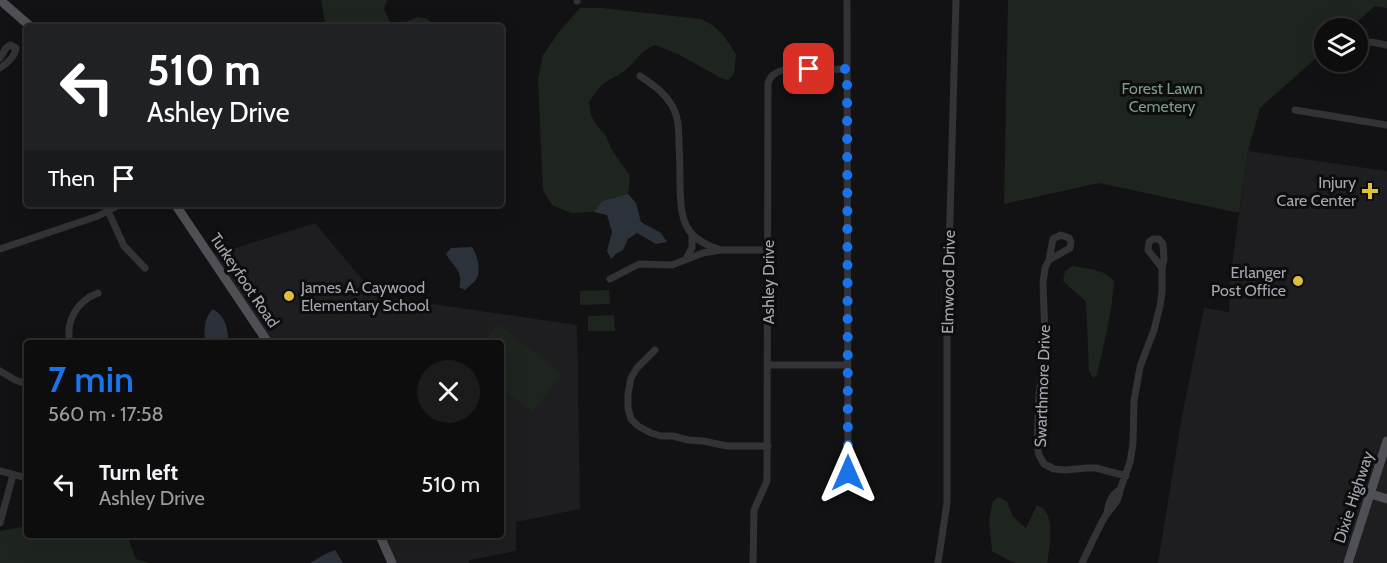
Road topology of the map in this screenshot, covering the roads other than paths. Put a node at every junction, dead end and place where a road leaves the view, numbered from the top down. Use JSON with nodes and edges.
{"nodes":[{"id":1,"x":0,"y":0,"type":"edge"},
{"id":2,"x":847,"y":0,"type":"edge"},
{"id":3,"x":956,"y":0,"type":"edge"},
{"id":4,"x":28,"y":24,"type":"edge"},
{"id":5,"x":1371,"y":42,"type":"dead end"},
{"id":6,"x":1387,"y":45,"type":"edge"},
{"id":7,"x":0,"y":58,"type":"edge"},
{"id":8,"x":0,"y":68,"type":"edge"},
{"id":9,"x":847,"y":69,"type":"junction"},
{"id":10,"x":640,"y":76,"type":"dead end"},
{"id":11,"x":1295,"y":110,"type":"dead end"},
{"id":12,"x":1387,"y":125,"type":"edge"},
{"id":13,"x":116,"y":207,"type":"edge"},
{"id":14,"x":177,"y":207,"type":"edge"},
{"id":15,"x":108,"y":211,"type":"junction"},
{"id":16,"x":692,"y":234,"type":"junction"},
{"id":17,"x":0,"y":249,"type":"edge"},
{"id":18,"x":721,"y":250,"type":"junction"},
{"id":19,"x":768,"y":250,"type":"junction"},
{"id":20,"x":686,"y":259,"type":"junction"},
{"id":21,"x":1049,"y":260,"type":"dead end"},
{"id":22,"x":145,"y":268,"type":"dead end"},
{"id":23,"x":1162,"y":268,"type":"dead end"},
{"id":24,"x":610,"y":279,"type":"dead end"},
{"id":25,"x":98,"y":293,"type":"dead end"},
{"id":26,"x":69,"y":340,"type":"edge"},
{"id":27,"x":266,"y":340,"type":"edge"},
{"id":28,"x":655,"y":350,"type":"dead end"},
{"id":29,"x":768,"y":365,"type":"junction"},
{"id":30,"x":848,"y":365,"type":"junction"},
{"id":31,"x":0,"y":371,"type":"edge"},
{"id":32,"x":24,"y":383,"type":"edge"},
{"id":33,"x":1387,"y":441,"type":"edge"},
{"id":34,"x":768,"y":446,"type":"junction"},
{"id":35,"x":0,"y":471,"type":"edge"},
{"id":36,"x":848,"y":473,"type":"dead end"},
{"id":37,"x":13,"y":475,"type":"junction"},
{"id":38,"x":1126,"y":476,"type":"junction"},
{"id":39,"x":24,"y":477,"type":"edge"},
{"id":40,"x":1371,"y":494,"type":"junction"},
{"id":41,"x":1387,"y":499,"type":"edge"},
{"id":42,"x":0,"y":523,"type":"edge"},
{"id":43,"x":381,"y":538,"type":"edge"},
{"id":44,"x":392,"y":563,"type":"edge"},
{"id":45,"x":753,"y":563,"type":"edge"},
{"id":46,"x":938,"y":563,"type":"edge"},
{"id":47,"x":1082,"y":563,"type":"edge"},
{"id":48,"x":1348,"y":563,"type":"edge"}],
"edges":[{"from":1,"to":4,"type":"main road"},
{"from":2,"to":9,"type":"street"},
{"from":3,"to":46,"type":"street","name":"Elmwood Drive"},
{"from":5,"to":6,"type":"street"},
{"from":7,"to":8,"type":"street"},
{"from":9,"to":19,"type":"street","name":"Ashley Drive"},
{"from":9,"to":30,"type":"street"},
{"from":10,"to":16,"type":"street"},
{"from":11,"to":12,"type":"street"},
{"from":13,"to":15,"type":"street"},
{"from":14,"to":27,"type":"main road","name":"Turkeyfoot Road"},
{"from":15,"to":17,"type":"street"},
{"from":15,"to":22,"type":"street"},
{"from":16,"to":18,"type":"street"},
{"from":16,"to":20,"type":"street"},
{"from":18,"to":19,"type":"street"},
{"from":18,"to":20,"type":"street"},
{"from":19,"to":29,"type":"street","name":"Ashley Drive"},
{"from":20,"to":24,"type":"street"},
{"from":21,"to":38,"type":"street","name":"Swarthmore Drive"},
{"from":23,"to":38,"type":"street"},
{"from":25,"to":26,"type":"street"},
{"from":28,"to":34,"type":"street"},
{"from":29,"to":30,"type":"street"},
{"from":29,"to":34,"type":"street","name":"Ashley Drive"},
{"from":30,"to":36,"type":"street"},
{"from":31,"to":32,"type":"street"},
{"from":33,"to":40,"type":"main road","name":"Dixie Highway"},
{"from":34,"to":45,"type":"street","name":"Ashley Drive"},
{"from":35,"to":37,"type":"street"},
{"from":37,"to":39,"type":"street"},
{"from":37,"to":42,"type":"street"},
{"from":38,"to":47,"type":"street"},
{"from":40,"to":41,"type":"main road"},
{"from":40,"to":48,"type":"main road","name":"Dixie Highway"},
{"from":43,"to":44,"type":"main road"}]}
